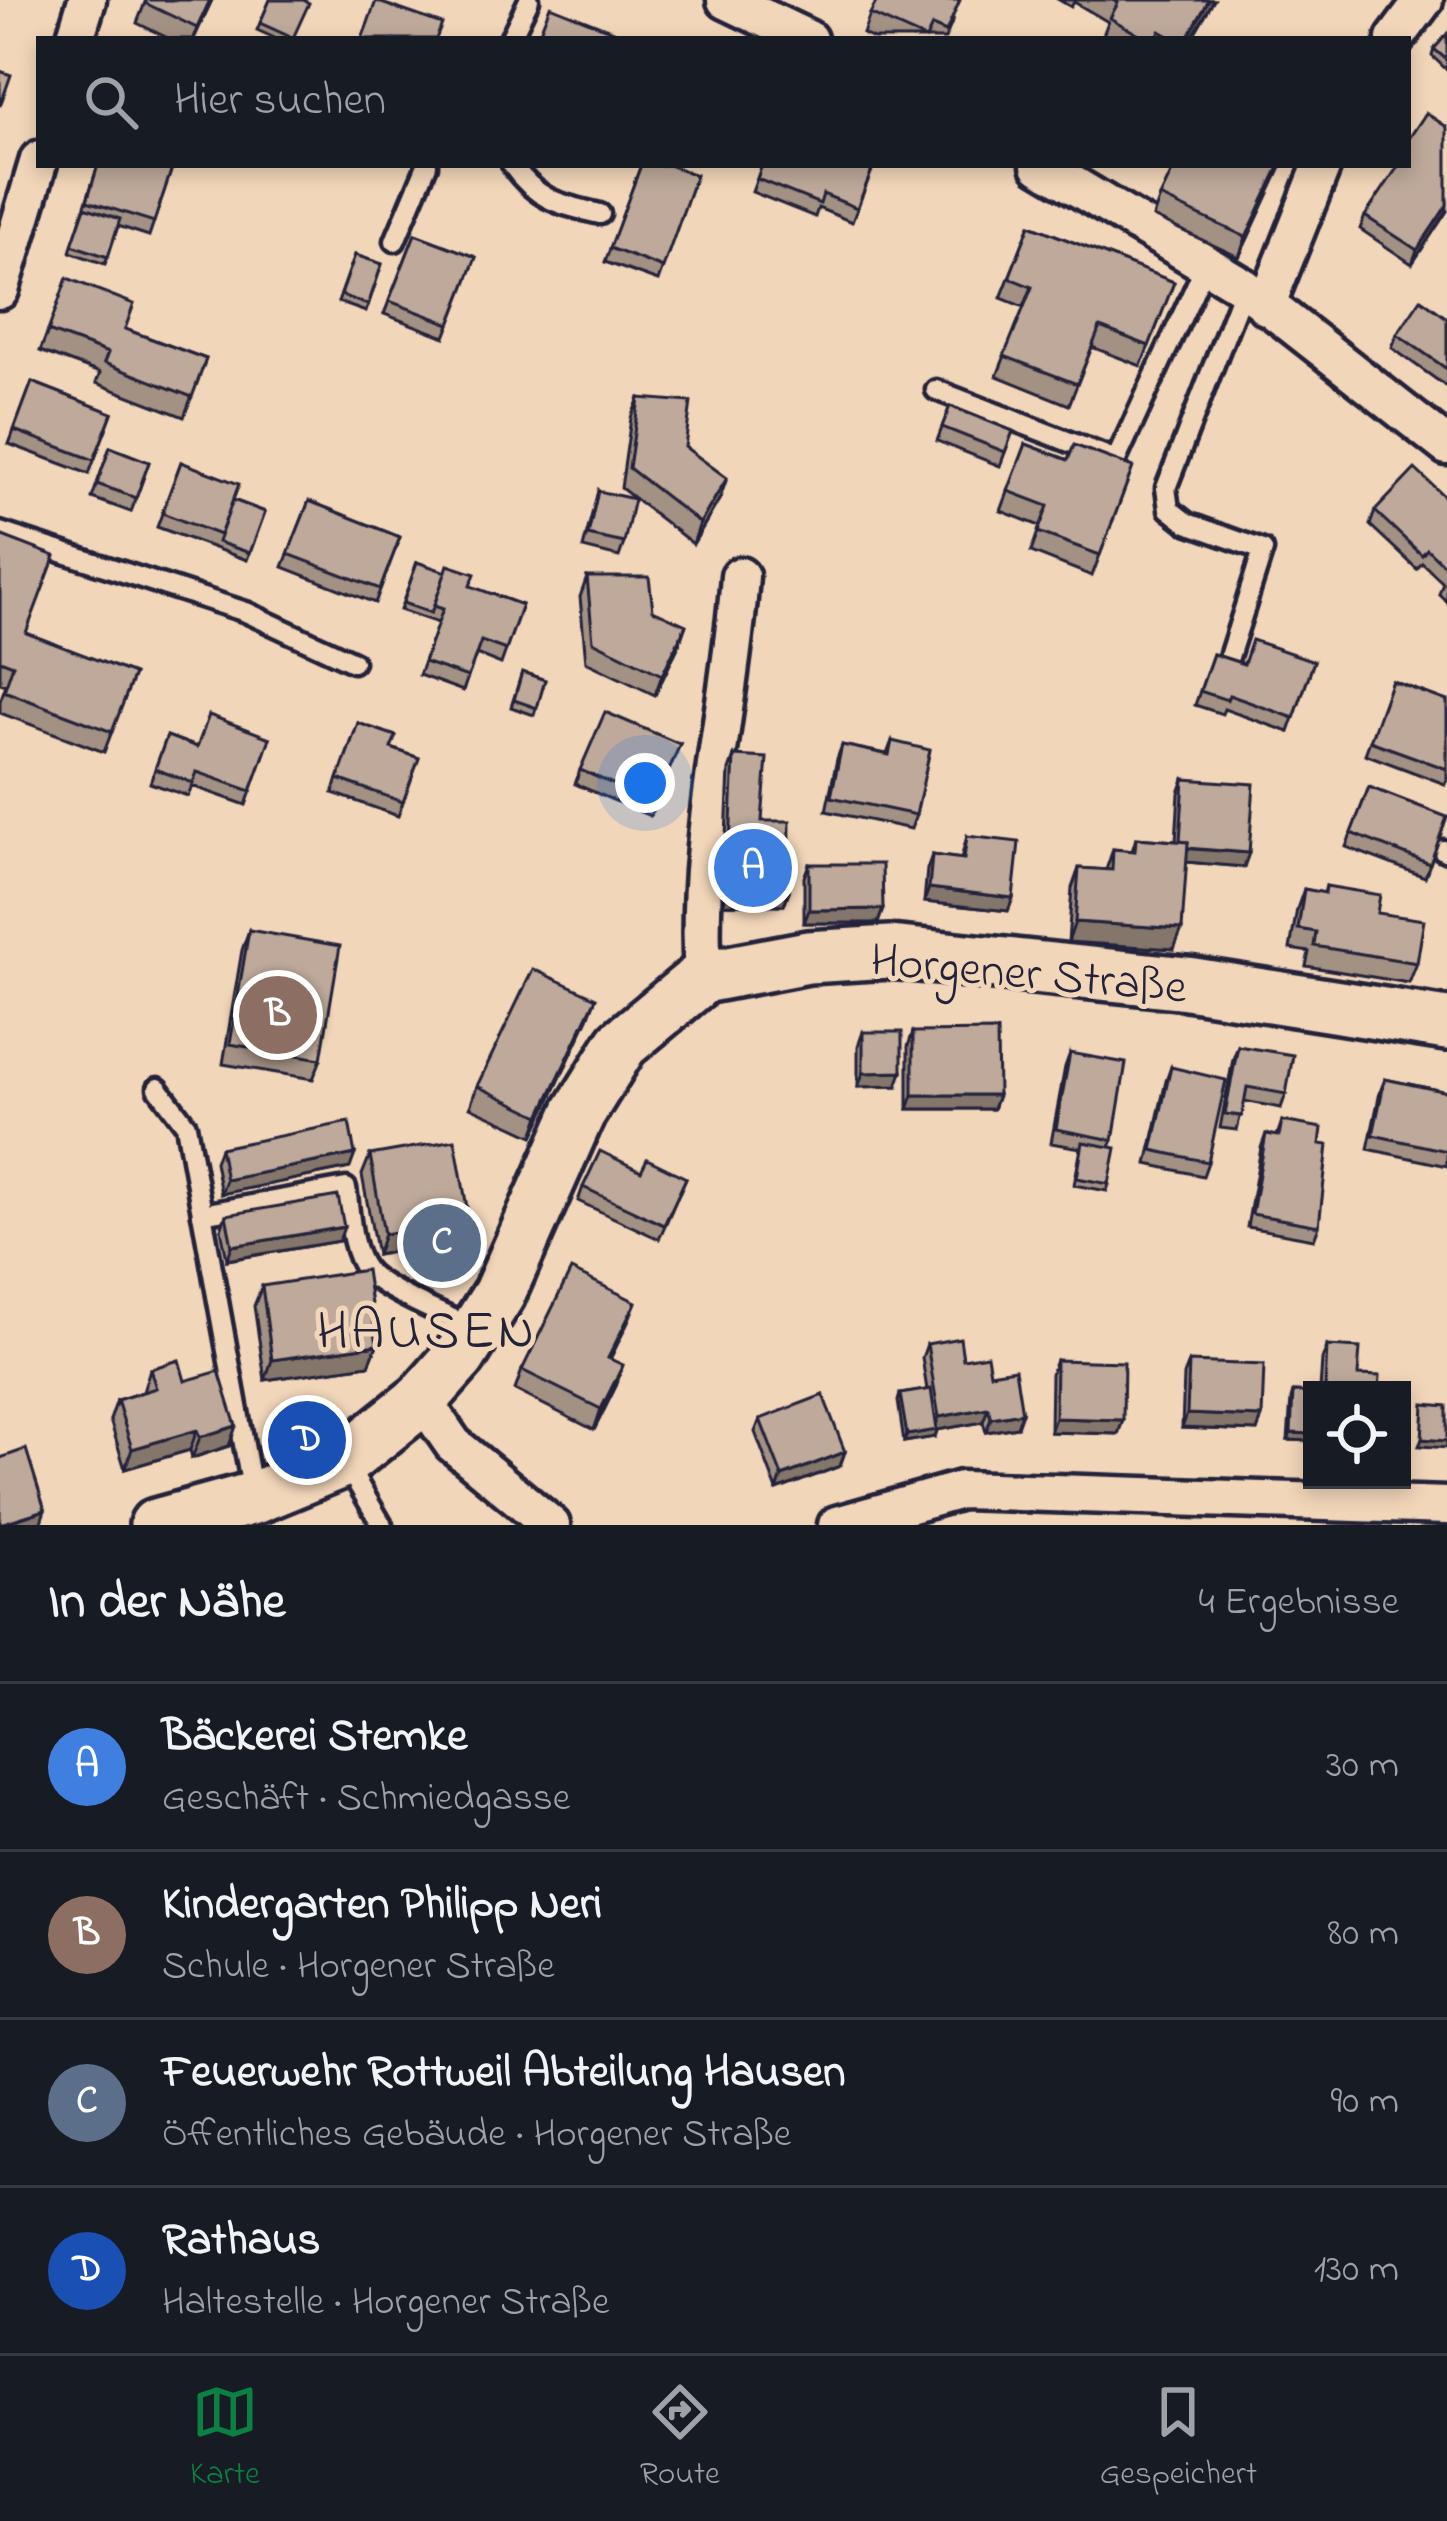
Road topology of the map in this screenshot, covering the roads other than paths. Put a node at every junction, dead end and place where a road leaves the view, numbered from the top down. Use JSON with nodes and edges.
{"nodes":[{"id":1,"x":87,"y":0,"type":"edge"},
{"id":2,"x":529,"y":0,"type":"edge"},
{"id":3,"x":726,"y":0,"type":"edge"},
{"id":4,"x":1424,"y":0,"type":"edge"},
{"id":5,"x":76,"y":36,"type":"edge"},
{"id":6,"x":511,"y":36,"type":"edge"},
{"id":7,"x":802,"y":36,"type":"edge"},
{"id":8,"x":1397,"y":36,"type":"edge"},
{"id":9,"x":37,"y":168,"type":"edge"},
{"id":10,"x":426,"y":168,"type":"edge"},
{"id":11,"x":514,"y":168,"type":"edge"},
{"id":12,"x":1045,"y":168,"type":"edge"},
{"id":13,"x":1320,"y":168,"type":"edge"},
{"id":14,"x":600,"y":214,"type":"dead end"},
{"id":15,"x":395,"y":242,"type":"dead end"},
{"id":16,"x":1206,"y":264,"type":"junction"},
{"id":17,"x":0,"y":288,"type":"edge"},
{"id":18,"x":1255,"y":296,"type":"junction"},
{"id":19,"x":936,"y":390,"type":"dead end"},
{"id":20,"x":1447,"y":446,"type":"edge"},
{"id":21,"x":0,"y":532,"type":"edge"},
{"id":22,"x":740,"y":576,"type":"dead end"},
{"id":23,"x":353,"y":662,"type":"dead end"},
{"id":24,"x":1226,"y":663,"type":"edge"},
{"id":25,"x":703,"y":977,"type":"junction"},
{"id":26,"x":1447,"y":1024,"type":"edge"},
{"id":27,"x":158,"y":1088,"type":"dead end"},
{"id":28,"x":202,"y":1214,"type":"junction"},
{"id":29,"x":478,"y":1330,"type":"junction"},
{"id":30,"x":422,"y":1400,"type":"junction"},
{"id":31,"x":344,"y":1461,"type":"junction"},
{"id":32,"x":254,"y":1498,"type":"junction"},
{"id":33,"x":1447,"y":1506,"type":"edge"},
{"id":34,"x":961,"y":1508,"type":"edge"},
{"id":35,"x":157,"y":1525,"type":"edge"},
{"id":36,"x":382,"y":1525,"type":"edge"},
{"id":37,"x":551,"y":1525,"type":"edge"},
{"id":38,"x":837,"y":1525,"type":"edge"}],
"edges":[{"from":1,"to":5,"type":"street"},
{"from":2,"to":6,"type":"lane"},
{"from":3,"to":7,"type":"street"},
{"from":4,"to":8,"type":"street"},
{"from":9,"to":17,"type":"street"},
{"from":10,"to":15,"type":"lane"},
{"from":11,"to":14,"type":"lane"},
{"from":12,"to":16,"type":"street"},
{"from":13,"to":18,"type":"street"},
{"from":16,"to":18,"type":"street"},
{"from":16,"to":19,"type":"lane"},
{"from":18,"to":20,"type":"street"},
{"from":18,"to":24,"type":"lane"},
{"from":21,"to":23,"type":"lane"},
{"from":22,"to":25,"type":"street"},
{"from":25,"to":26,"type":"main road","name":"Horgener Straße"},
{"from":25,"to":29,"type":"main road","name":"Horgener Straße"},
{"from":27,"to":28,"type":"lane"},
{"from":28,"to":29,"type":"lane"},
{"from":28,"to":32,"type":"lane"},
{"from":29,"to":30,"type":"main road","name":"Horgener Straße"},
{"from":30,"to":31,"type":"main road","name":"Horgener Straße"},
{"from":30,"to":37,"type":"street"},
{"from":31,"to":32,"type":"main road","name":"Horgener Straße"},
{"from":31,"to":36,"type":"lane"},
{"from":32,"to":35,"type":"main road","name":"Horgener Straße"},
{"from":33,"to":34,"type":"street"},
{"from":34,"to":38,"type":"street"}]}
